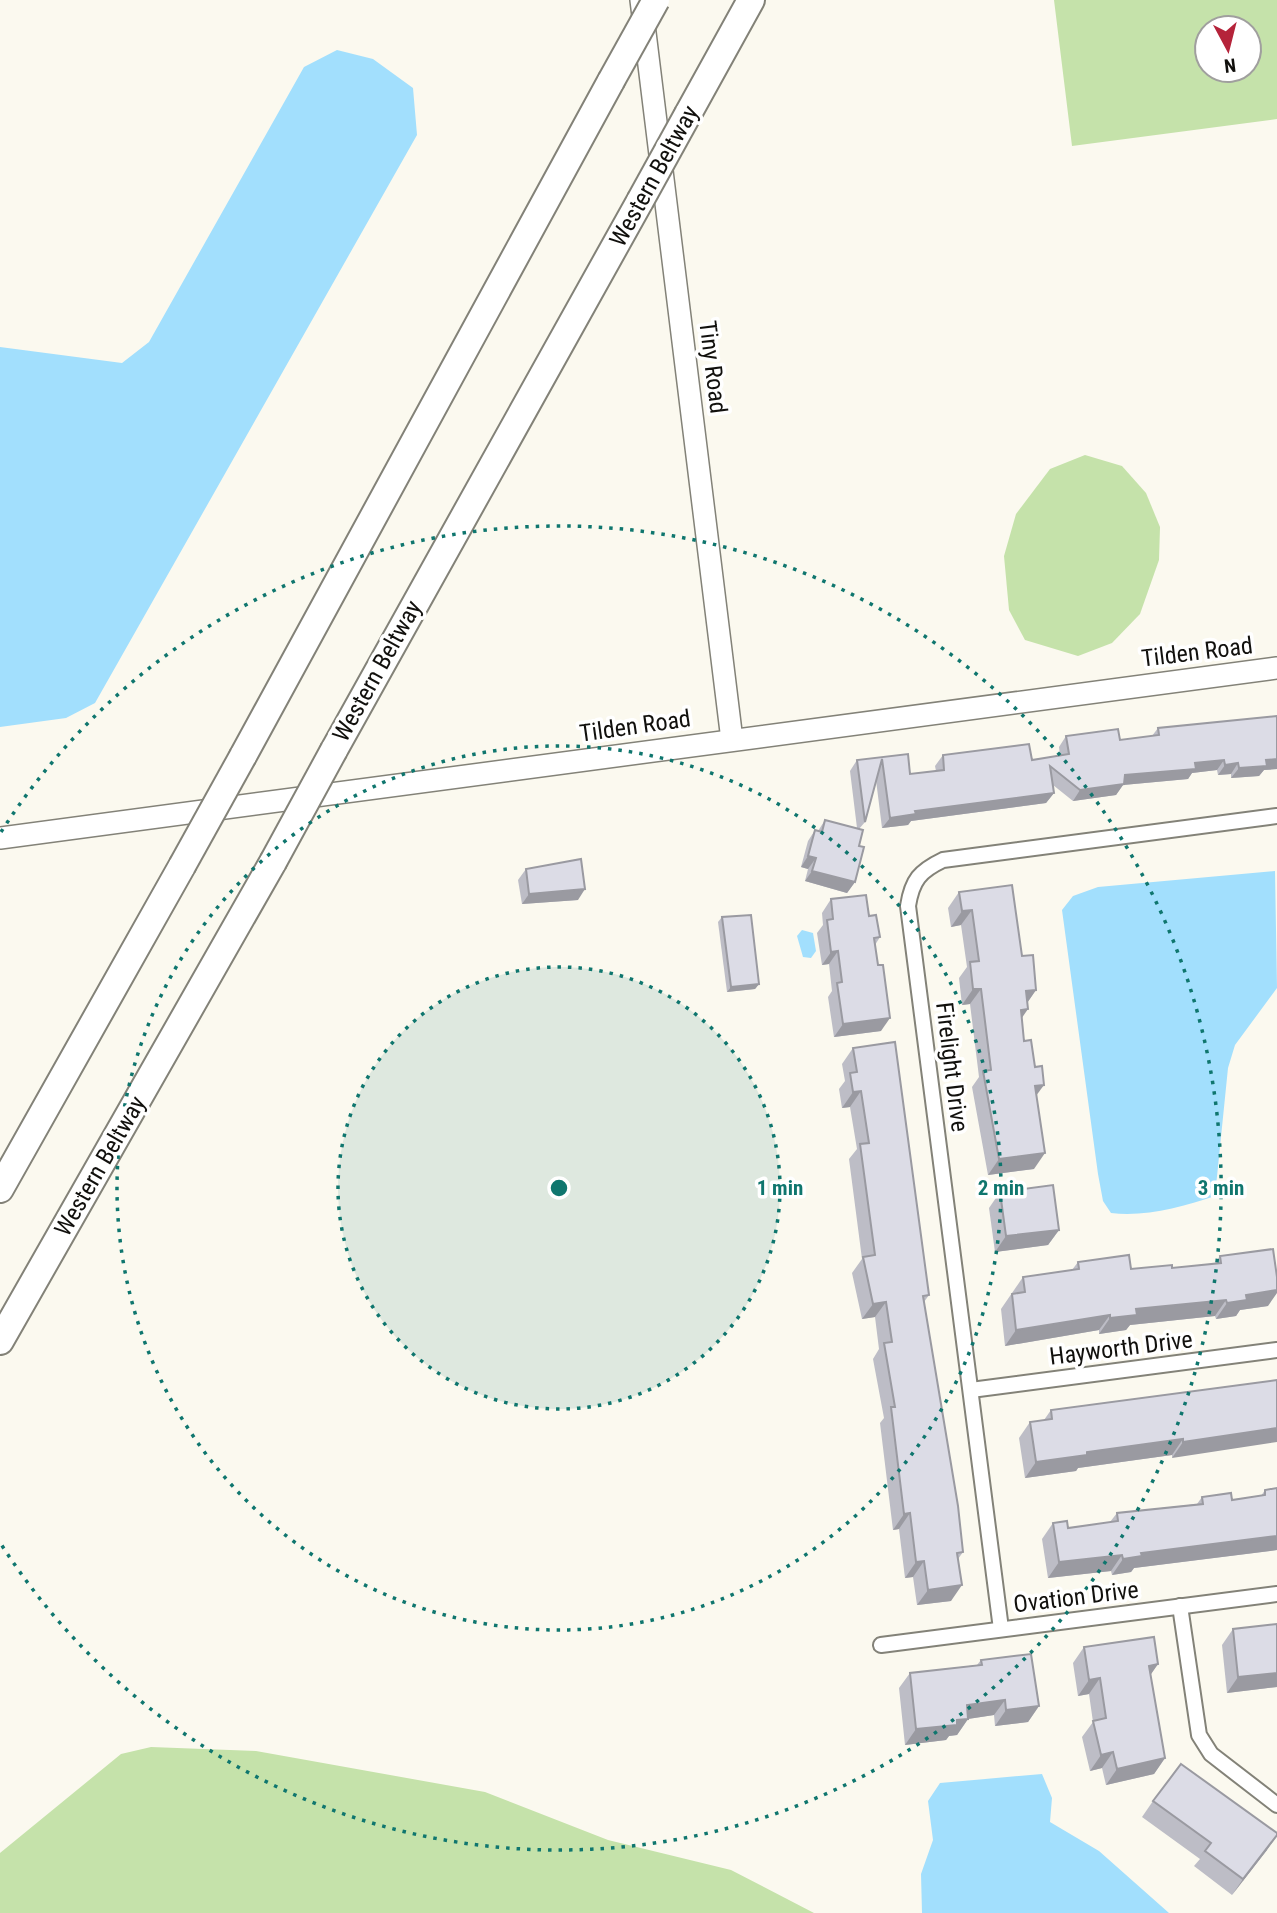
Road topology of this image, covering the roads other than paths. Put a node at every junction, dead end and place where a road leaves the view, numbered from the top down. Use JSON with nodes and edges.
{"nodes":[{"id":1,"x":640,"y":0,"type":"edge"},
{"id":2,"x":656,"y":0,"type":"edge"},
{"id":3,"x":751,"y":0,"type":"edge"},
{"id":4,"x":1277,"y":668,"type":"edge"},
{"id":5,"x":732,"y":740,"type":"junction"},
{"id":6,"x":1277,"y":816,"type":"edge"},
{"id":7,"x":0,"y":838,"type":"edge"},
{"id":8,"x":0,"y":1189,"type":"edge"},
{"id":9,"x":0,"y":1341,"type":"edge"},
{"id":10,"x":1277,"y":1350,"type":"edge"},
{"id":11,"x":971,"y":1390,"type":"junction"},
{"id":12,"x":1277,"y":1594,"type":"edge"},
{"id":13,"x":1180,"y":1606,"type":"junction"},
{"id":14,"x":1002,"y":1629,"type":"junction"},
{"id":15,"x":881,"y":1645,"type":"dead end"},
{"id":16,"x":1277,"y":1805,"type":"edge"}],
"edges":[{"from":1,"to":5,"type":"street","name":"Tiny Road"},
{"from":2,"to":8,"type":"highway","bridge":true},
{"from":3,"to":9,"type":"highway","name":"Western Beltway","bridge":true},
{"from":4,"to":5,"type":"street","name":"Tilden Road"},
{"from":5,"to":7,"type":"street","name":"Tilden Road"},
{"from":6,"to":11,"type":"street","name":"Firelight Drive"},
{"from":10,"to":11,"type":"street","name":"Hayworth Drive"},
{"from":11,"to":14,"type":"street","name":"Firelight Drive"},
{"from":12,"to":13,"type":"street","name":"Ovation Drive"},
{"from":13,"to":14,"type":"street","name":"Ovation Drive"},
{"from":13,"to":16,"type":"street"},
{"from":14,"to":15,"type":"street","name":"Ovation Drive"}]}
